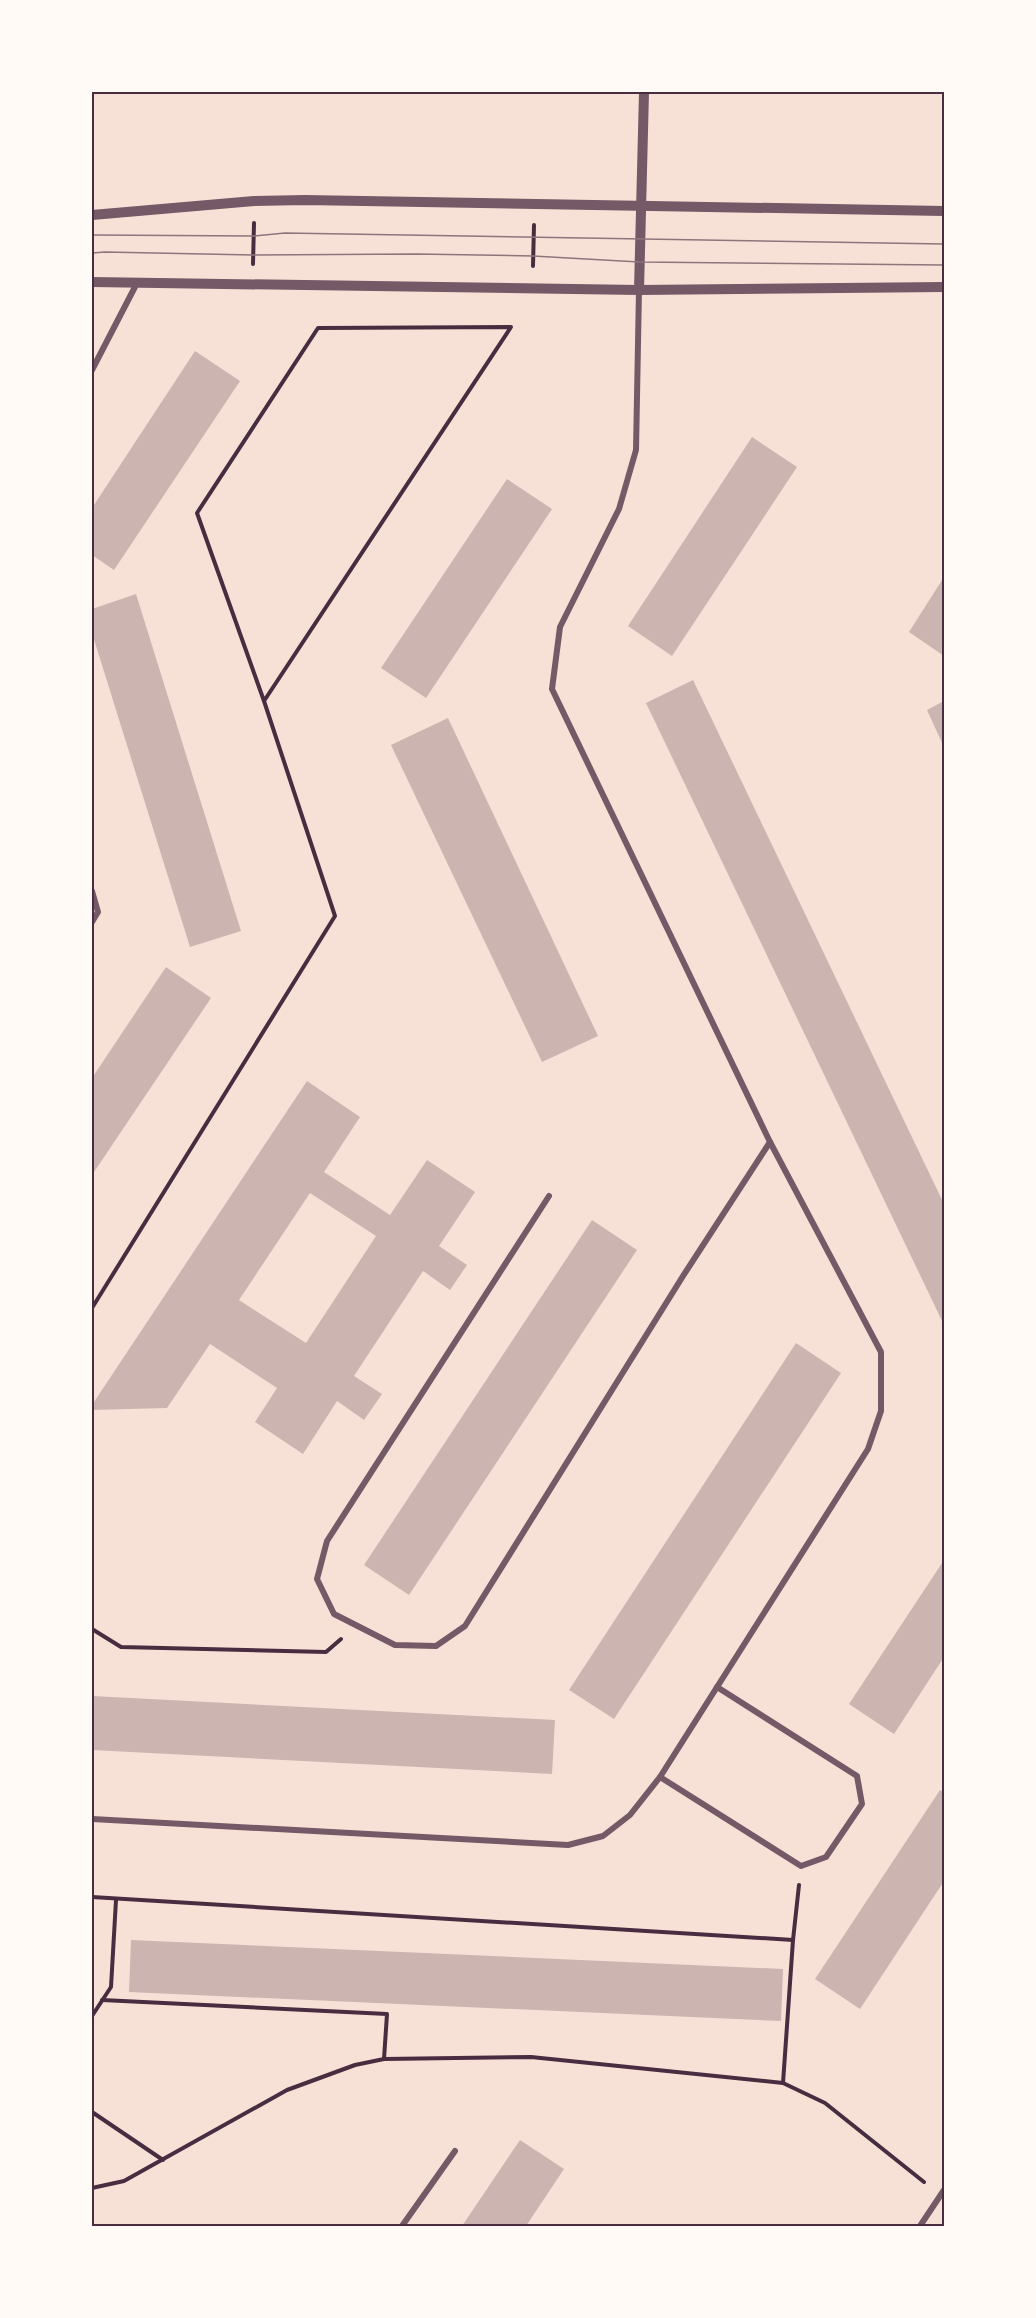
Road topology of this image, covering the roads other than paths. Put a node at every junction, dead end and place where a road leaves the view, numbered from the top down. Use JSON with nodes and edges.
{"nodes":[{"id":1,"x":644,"y":92,"type":"edge"},
{"id":2,"x":640,"y":205,"type":"junction"},
{"id":3,"x":945,"y":211,"type":"edge"},
{"id":4,"x":92,"y":215,"type":"edge"},
{"id":5,"x":92,"y":282,"type":"edge"},
{"id":6,"x":137,"y":283,"type":"junction"},
{"id":7,"x":945,"y":287,"type":"edge"},
{"id":8,"x":639,"y":290,"type":"junction"},
{"id":9,"x":92,"y":370,"type":"edge"},
{"id":10,"x":92,"y":891,"type":"edge"},
{"id":11,"x":92,"y":922,"type":"edge"},
{"id":12,"x":770,"y":1142,"type":"junction"},
{"id":13,"x":549,"y":1196,"type":"dead end"},
{"id":14,"x":717,"y":1687,"type":"junction"},
{"id":15,"x":660,"y":1777,"type":"junction"},
{"id":16,"x":92,"y":1819,"type":"edge"},
{"id":17,"x":455,"y":2151,"type":"dead end"},
{"id":18,"x":943,"y":2193,"type":"edge"},
{"id":19,"x":402,"y":2226,"type":"edge"},
{"id":20,"x":920,"y":2226,"type":"edge"}],
"edges":[{"from":1,"to":2,"type":"street"},
{"from":2,"to":3,"type":"street"},
{"from":2,"to":4,"type":"street"},
{"from":2,"to":8,"type":"street"},
{"from":5,"to":6,"type":"street"},
{"from":6,"to":8,"type":"street"},
{"from":6,"to":9,"type":"street"},
{"from":7,"to":8,"type":"street"},
{"from":8,"to":12,"type":"street"},
{"from":10,"to":11,"type":"street"},
{"from":12,"to":13,"type":"street"},
{"from":12,"to":14,"type":"street"},
{"from":14,"to":15,"type":"street"},
{"from":14,"to":15,"type":"street"},
{"from":15,"to":16,"type":"street"},
{"from":17,"to":19,"type":"street"},
{"from":18,"to":20,"type":"street"}]}
